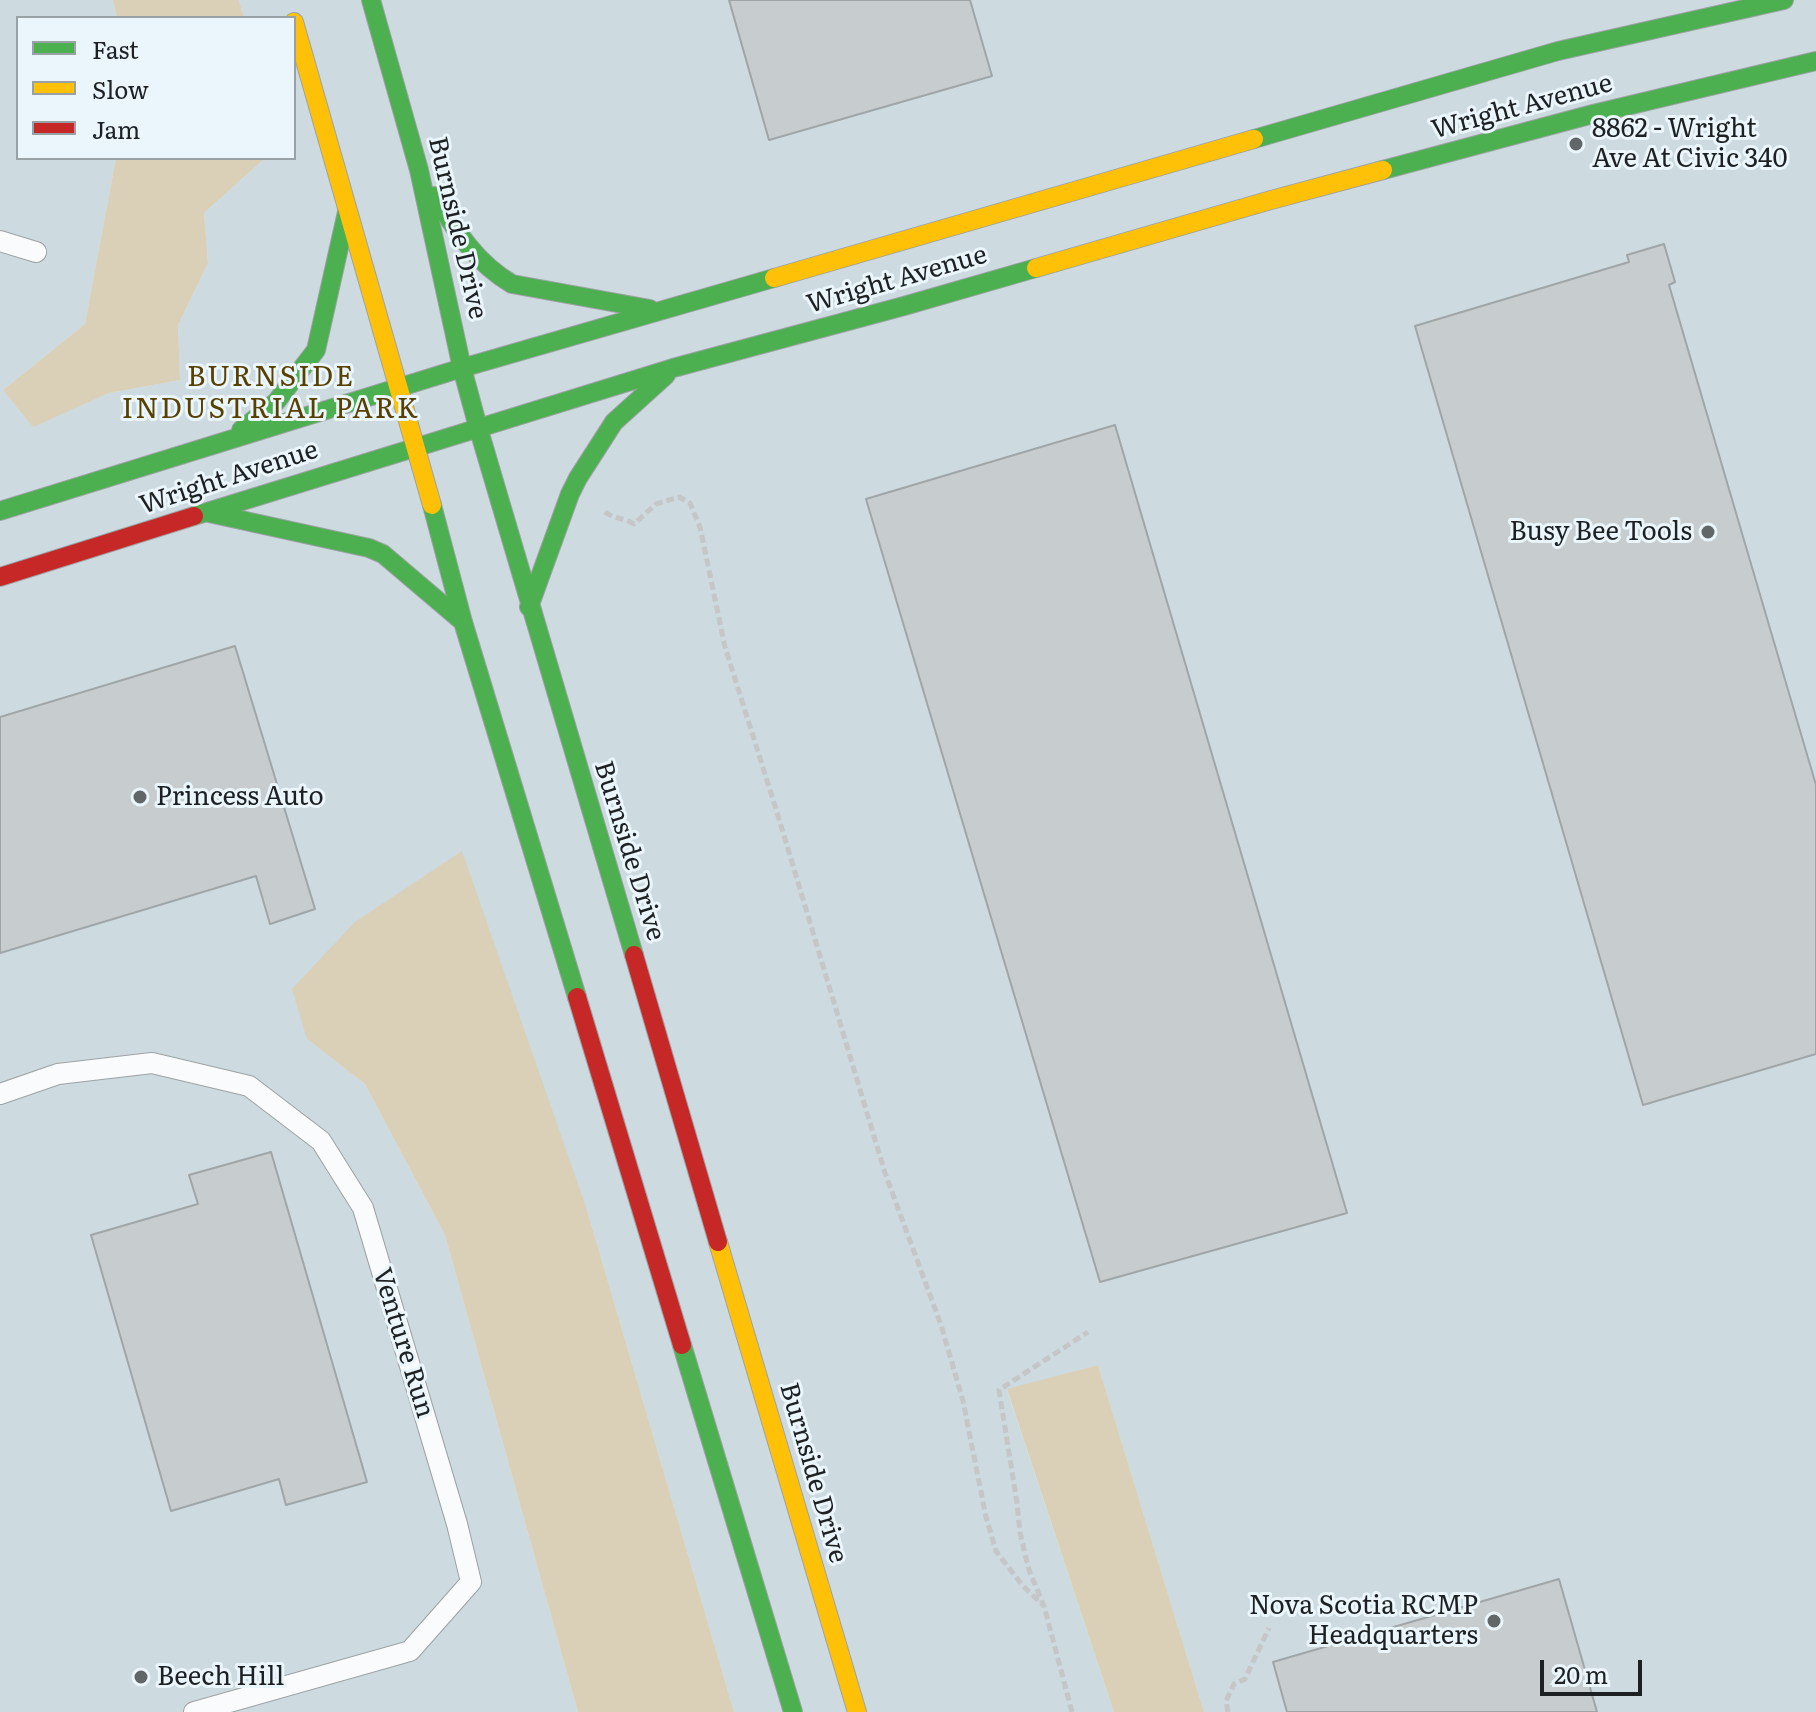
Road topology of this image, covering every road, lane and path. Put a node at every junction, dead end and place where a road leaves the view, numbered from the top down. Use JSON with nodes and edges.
{"nodes":[{"id":1,"x":371,"y":0,"type":"edge"},
{"id":2,"x":1784,"y":0,"type":"edge"},
{"id":3,"x":296,"y":30,"type":"edge"},
{"id":4,"x":1816,"y":61,"type":"edge"},
{"id":5,"x":419,"y":170,"type":"junction"},
{"id":6,"x":348,"y":210,"type":"junction"},
{"id":7,"x":0,"y":241,"type":"edge"},
{"id":8,"x":36,"y":252,"type":"dead end"},
{"id":9,"x":661,"y":311,"type":"junction"},
{"id":10,"x":462,"y":368,"type":"junction"},
{"id":11,"x":673,"y":368,"type":"junction"},
{"id":12,"x":399,"y":386,"type":"junction"},
{"id":13,"x":478,"y":427,"type":"junction"},
{"id":14,"x":232,"y":438,"type":"junction"},
{"id":15,"x":416,"y":446,"type":"junction"},
{"id":16,"x":603,"y":510,"type":"dead end"},
{"id":17,"x":0,"y":511,"type":"edge"},
{"id":18,"x":207,"y":513,"type":"junction"},
{"id":19,"x":0,"y":577,"type":"edge"},
{"id":20,"x":529,"y":607,"type":"junction"},
{"id":21,"x":463,"y":622,"type":"junction"},
{"id":22,"x":0,"y":1094,"type":"edge"},
{"id":23,"x":1088,"y":1332,"type":"dead end"},
{"id":24,"x":1044,"y":1606,"type":"junction"},
{"id":25,"x":1269,"y":1628,"type":"dead end"},
{"id":26,"x":194,"y":1712,"type":"edge"},
{"id":27,"x":793,"y":1712,"type":"edge"},
{"id":28,"x":857,"y":1712,"type":"edge"},
{"id":29,"x":1072,"y":1712,"type":"edge"},
{"id":30,"x":1228,"y":1712,"type":"edge"}],
"edges":[{"from":1,"to":5,"type":"main road","name":"Burnside Drive"},
{"from":2,"to":9,"type":"main road","name":"Wright Avenue"},
{"from":3,"to":6,"type":"main road"},
{"from":4,"to":11,"type":"main road","name":"Wright Avenue"},
{"from":5,"to":9,"type":"main road"},
{"from":5,"to":10,"type":"main road","name":"Burnside Drive"},
{"from":6,"to":12,"type":"main road"},
{"from":6,"to":14,"type":"main road"},
{"from":7,"to":8,"type":"lane"},
{"from":9,"to":10,"type":"main road","name":"Wright Avenue"},
{"from":10,"to":12,"type":"main road","name":"Wright Avenue"},
{"from":10,"to":13,"type":"main road","name":"Burnside Drive"},
{"from":11,"to":13,"type":"main road","name":"Wright Avenue"},
{"from":11,"to":20,"type":"main road"},
{"from":12,"to":14,"type":"main road","name":"Wright Avenue"},
{"from":12,"to":15,"type":"main road"},
{"from":13,"to":15,"type":"main road","name":"Wright Avenue"},
{"from":13,"to":20,"type":"main road","name":"Burnside Drive"},
{"from":14,"to":17,"type":"main road","name":"Wright Avenue"},
{"from":15,"to":18,"type":"main road","name":"Wright Avenue"},
{"from":15,"to":21,"type":"main road"},
{"from":16,"to":24,"type":"path"},
{"from":18,"to":19,"type":"main road","name":"Wright Avenue"},
{"from":18,"to":21,"type":"main road"},
{"from":20,"to":28,"type":"main road","name":"Burnside Drive"},
{"from":21,"to":27,"type":"main road"},
{"from":22,"to":26,"type":"lane","name":"Venture Run"},
{"from":23,"to":24,"type":"path"},
{"from":24,"to":29,"type":"path"},
{"from":25,"to":30,"type":"path"}]}
